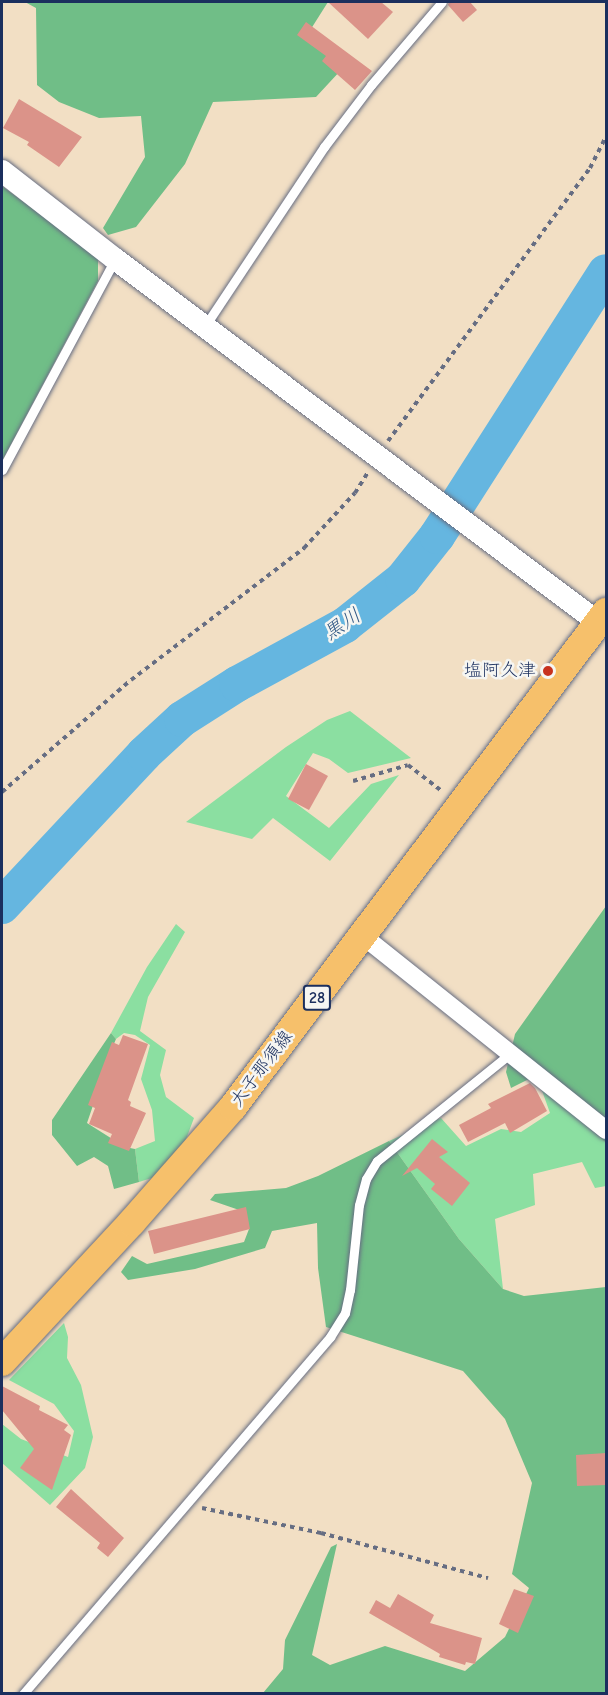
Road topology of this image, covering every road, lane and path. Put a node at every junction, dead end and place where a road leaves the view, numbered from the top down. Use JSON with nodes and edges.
{"nodes":[{"id":1,"x":442,"y":2,"type":"edge"},
{"id":2,"x":606,"y":136,"type":"edge"},
{"id":3,"x":2,"y":171,"type":"edge"},
{"id":4,"x":115,"y":260,"type":"junction"},
{"id":5,"x":205,"y":326,"type":"junction"},
{"id":6,"x":381,"y":460,"type":"junction"},
{"id":7,"x":2,"y":470,"type":"edge"},
{"id":8,"x":602,"y":618,"type":"edge"},
{"id":9,"x":353,"y":781,"type":"dead end"},
{"id":10,"x":2,"y":792,"type":"edge"},
{"id":11,"x":462,"y":807,"type":"junction"},
{"id":12,"x":363,"y":936,"type":"junction"},
{"id":13,"x":511,"y":1053,"type":"junction"},
{"id":14,"x":606,"y":1130,"type":"edge"},
{"id":15,"x":2,"y":1362,"type":"edge"},
{"id":16,"x":186,"y":1504,"type":"junction"},
{"id":17,"x":488,"y":1578,"type":"dead end"},
{"id":18,"x":23,"y":1694,"type":"edge"}],
"edges":[{"from":1,"to":5,"type":"lane"},
{"from":2,"to":6,"type":"path"},
{"from":3,"to":4,"type":"street"},
{"from":4,"to":5,"type":"street"},
{"from":4,"to":7,"type":"lane"},
{"from":5,"to":6,"type":"street"},
{"from":6,"to":8,"type":"street"},
{"from":6,"to":10,"type":"path"},
{"from":8,"to":11,"type":"main road","name":"大子那須線","number":"28"},
{"from":9,"to":11,"type":"path"},
{"from":11,"to":12,"type":"main road","name":"大子那須線","number":"28"},
{"from":12,"to":13,"type":"street"},
{"from":12,"to":15,"type":"main road","name":"大子那須線","number":"28"},
{"from":13,"to":14,"type":"street"},
{"from":13,"to":16,"type":"lane"},
{"from":16,"to":17,"type":"path"},
{"from":16,"to":18,"type":"lane"}]}
